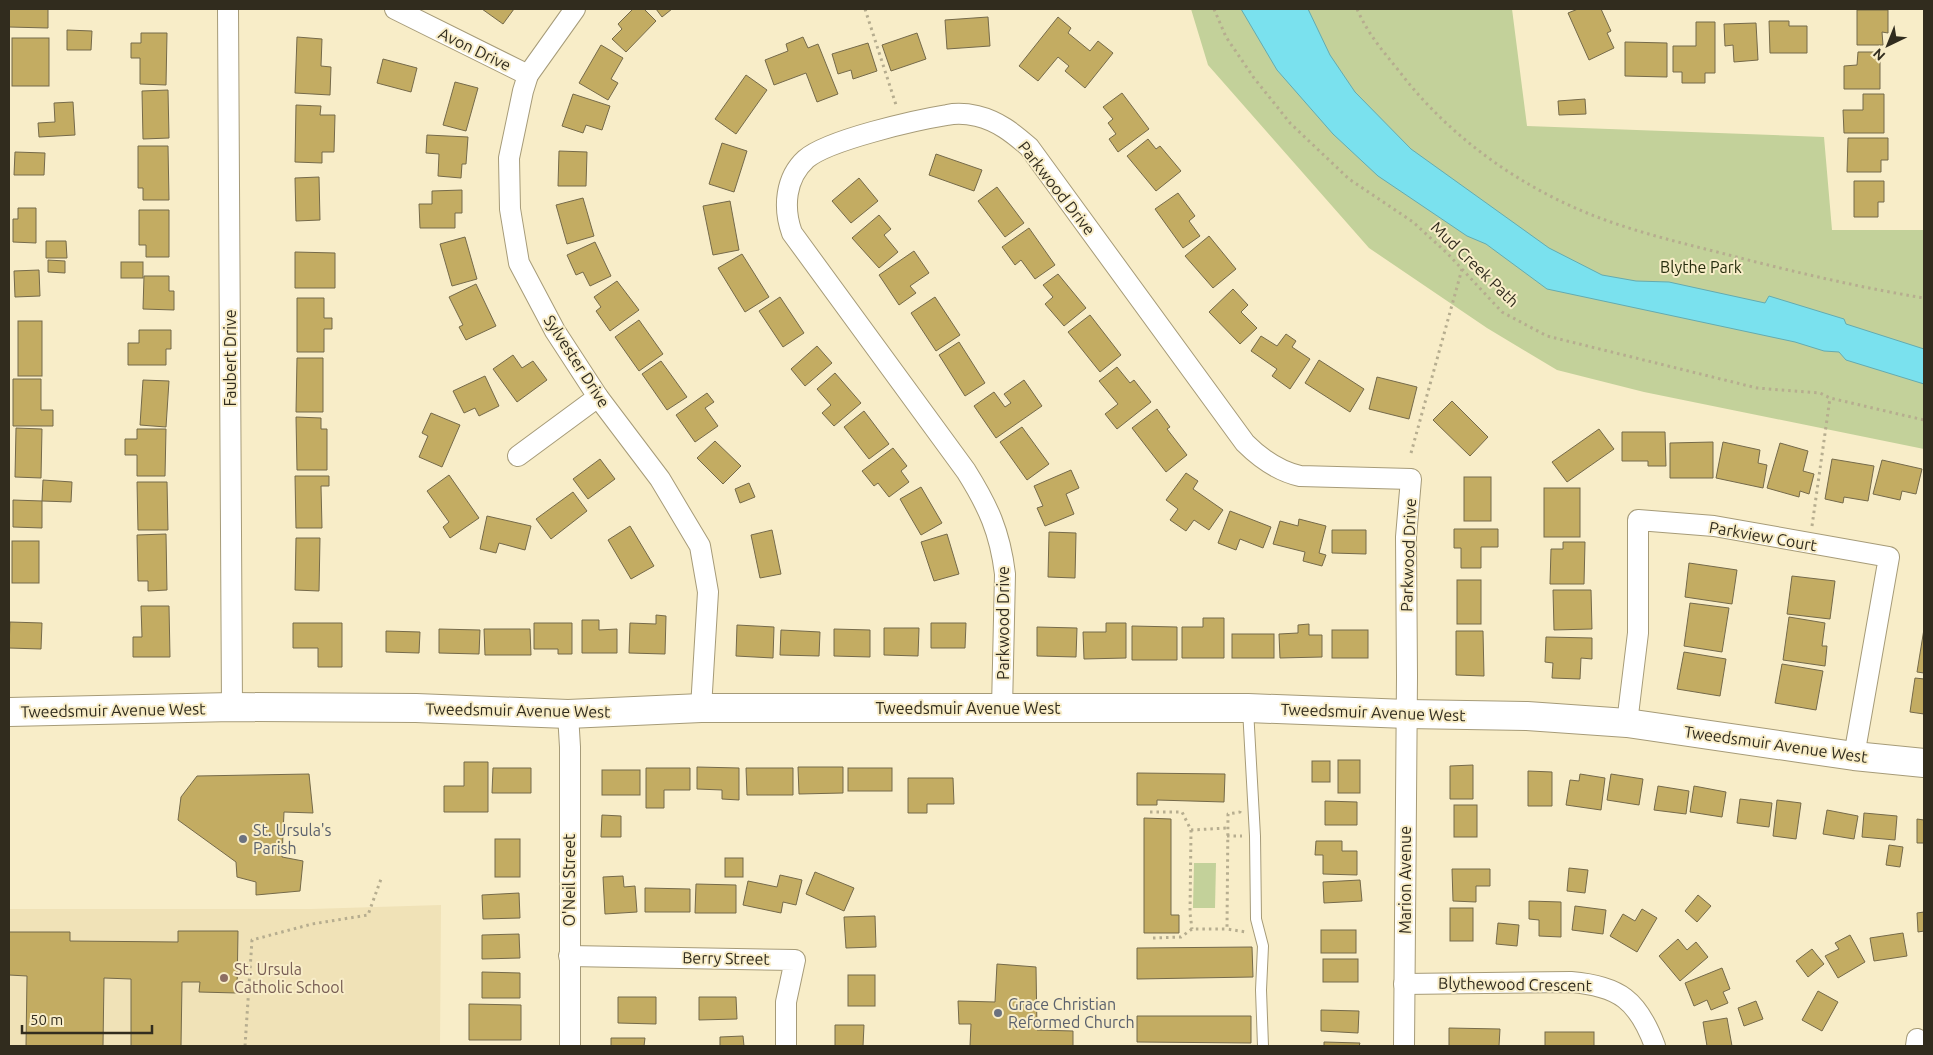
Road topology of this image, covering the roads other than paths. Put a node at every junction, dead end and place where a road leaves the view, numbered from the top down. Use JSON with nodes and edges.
{"nodes":[{"id":1,"x":228,"y":9,"type":"edge"},
{"id":2,"x":395,"y":9,"type":"edge"},
{"id":3,"x":575,"y":9,"type":"edge"},
{"id":4,"x":528,"y":75,"type":"junction"},
{"id":5,"x":598,"y":397,"type":"junction"},
{"id":6,"x":518,"y":456,"type":"dead end"},
{"id":7,"x":232,"y":707,"type":"junction"},
{"id":8,"x":701,"y":708,"type":"junction"},
{"id":9,"x":1002,"y":708,"type":"junction"},
{"id":10,"x":1248,"y":708,"type":"junction"},
{"id":11,"x":9,"y":712,"type":"edge"},
{"id":12,"x":568,"y":714,"type":"junction"},
{"id":13,"x":1407,"y":714,"type":"junction"},
{"id":14,"x":1627,"y":723,"type":"junction"},
{"id":15,"x":1854,"y":756,"type":"junction"},
{"id":16,"x":1924,"y":763,"type":"edge"},
{"id":17,"x":569,"y":956,"type":"junction"},
{"id":18,"x":1404,"y":984,"type":"junction"},
{"id":19,"x":570,"y":1046,"type":"edge"},
{"id":20,"x":786,"y":1046,"type":"edge"},
{"id":21,"x":1263,"y":1046,"type":"edge"},
{"id":22,"x":1404,"y":1046,"type":"edge"},
{"id":23,"x":1655,"y":1046,"type":"edge"}],
"edges":[{"from":1,"to":7,"type":"street","name":"Faubert Drive"},
{"from":2,"to":4,"type":"street","name":"Avon Drive"},
{"from":3,"to":4,"type":"street","name":"Sylvester Drive"},
{"from":4,"to":5,"type":"street","name":"Sylvester Drive"},
{"from":5,"to":6,"type":"street"},
{"from":5,"to":8,"type":"street","name":"Sylvester Drive"},
{"from":7,"to":11,"type":"street","name":"Tweedsmuir Avenue West"},
{"from":7,"to":12,"type":"street","name":"Tweedsmuir Avenue West"},
{"from":8,"to":9,"type":"street","name":"Tweedsmuir Avenue West"},
{"from":8,"to":12,"type":"street","name":"Tweedsmuir Avenue West"},
{"from":9,"to":10,"type":"street","name":"Tweedsmuir Avenue West"},
{"from":9,"to":13,"type":"street","name":"Parkwood Drive"},
{"from":10,"to":13,"type":"street","name":"Tweedsmuir Avenue West"},
{"from":10,"to":21,"type":"lane"},
{"from":12,"to":17,"type":"street","name":"O'Neil Street"},
{"from":13,"to":14,"type":"street","name":"Tweedsmuir Avenue West"},
{"from":13,"to":18,"type":"street","name":"Marion Avenue"},
{"from":14,"to":15,"type":"street","name":"Tweedsmuir Avenue West"},
{"from":14,"to":15,"type":"street","name":"Parkview Court"},
{"from":15,"to":16,"type":"street","name":"Tweedsmuir Avenue West"},
{"from":17,"to":19,"type":"street","name":"O'Neil Street"},
{"from":17,"to":20,"type":"street","name":"Berry Street"},
{"from":18,"to":22,"type":"street","name":"Marion Avenue"},
{"from":18,"to":23,"type":"street","name":"Blythewood Crescent"}]}
